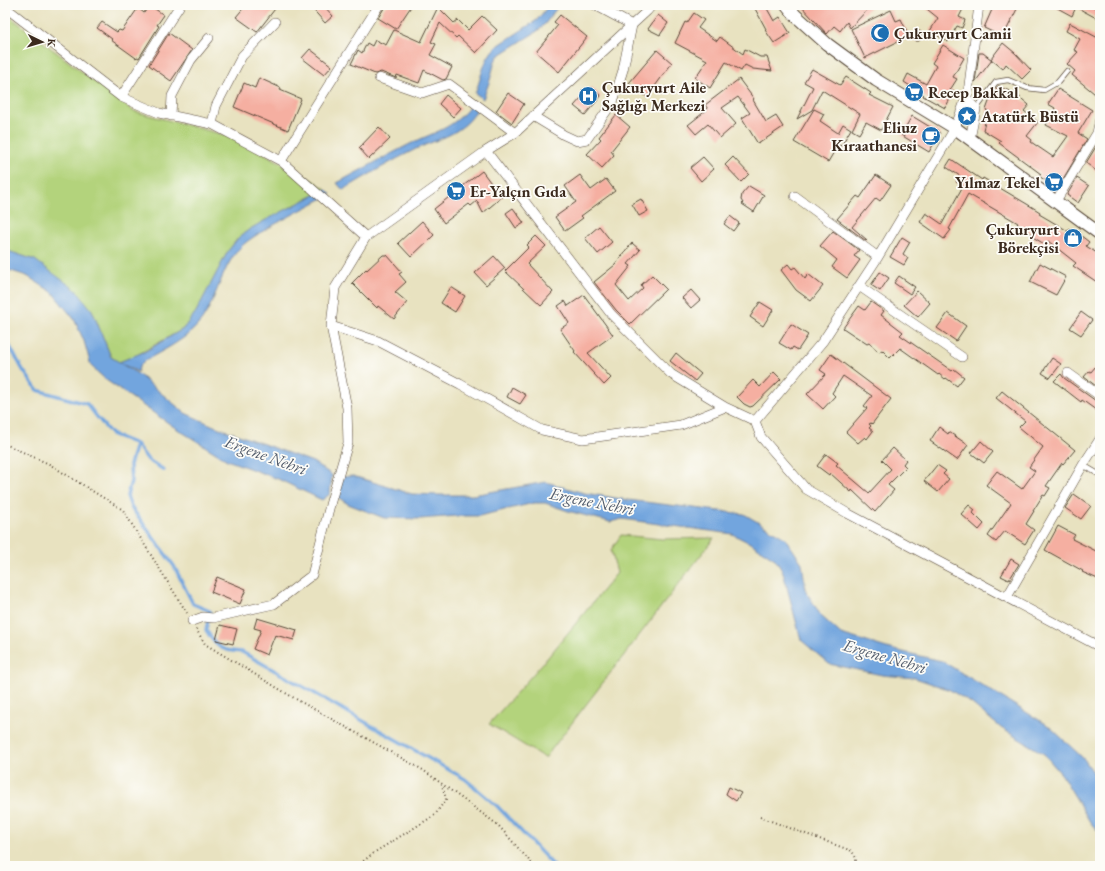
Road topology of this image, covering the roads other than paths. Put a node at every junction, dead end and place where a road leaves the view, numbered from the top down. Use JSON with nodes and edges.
{"nodes":[{"id":1,"x":180,"y":5,"type":"edge"},
{"id":2,"x":379,"y":5,"type":"edge"},
{"id":3,"x":595,"y":5,"type":"edge"},
{"id":4,"x":652,"y":5,"type":"edge"},
{"id":5,"x":787,"y":5,"type":"edge"},
{"id":6,"x":979,"y":5,"type":"edge"},
{"id":7,"x":5,"y":7,"type":"edge"},
{"id":8,"x":275,"y":22,"type":"dead end"},
{"id":9,"x":632,"y":24,"type":"junction"},
{"id":10,"x":209,"y":38,"type":"dead end"},
{"id":11,"x":1067,"y":71,"type":"dead end"},
{"id":12,"x":379,"y":78,"type":"dead end"},
{"id":13,"x":121,"y":97,"type":"junction"},
{"id":14,"x":966,"y":98,"type":"junction"},
{"id":15,"x":976,"y":109,"type":"junction"},
{"id":16,"x":171,"y":116,"type":"junction"},
{"id":17,"x":533,"y":116,"type":"junction"},
{"id":18,"x":1100,"y":119,"type":"edge"},
{"id":19,"x":212,"y":124,"type":"junction"},
{"id":20,"x":955,"y":128,"type":"junction"},
{"id":21,"x":515,"y":133,"type":"junction"},
{"id":22,"x":970,"y":139,"type":"junction"},
{"id":23,"x":486,"y":151,"type":"junction"},
{"id":24,"x":281,"y":161,"type":"junction"},
{"id":25,"x":795,"y":196,"type":"dead end"},
{"id":26,"x":1056,"y":201,"type":"junction"},
{"id":27,"x":1100,"y":234,"type":"edge"},
{"id":28,"x":366,"y":237,"type":"junction"},
{"id":29,"x":878,"y":257,"type":"junction"},
{"id":30,"x":859,"y":286,"type":"junction"},
{"id":31,"x":332,"y":326,"type":"junction"},
{"id":32,"x":962,"y":357,"type":"dead end"},
{"id":33,"x":1068,"y":373,"type":"dead end"},
{"id":34,"x":1100,"y":396,"type":"edge"},
{"id":35,"x":726,"y":407,"type":"junction"},
{"id":36,"x":755,"y":420,"type":"junction"},
{"id":37,"x":1100,"y":438,"type":"edge"},
{"id":38,"x":1083,"y":465,"type":"junction"},
{"id":39,"x":1100,"y":475,"type":"edge"},
{"id":40,"x":1007,"y":597,"type":"junction"},
{"id":41,"x":192,"y":621,"type":"road end"},
{"id":42,"x":1100,"y":648,"type":"edge"}],
"edges":[{"from":1,"to":13,"type":"street"},
{"from":2,"to":24,"type":"street"},
{"from":3,"to":9,"type":"street"},
{"from":4,"to":9,"type":"street"},
{"from":5,"to":20,"type":"main road"},
{"from":6,"to":14,"type":"street"},
{"from":7,"to":13,"type":"street"},
{"from":8,"to":19,"type":"street"},
{"from":9,"to":17,"type":"street"},
{"from":9,"to":17,"type":"street"},
{"from":10,"to":16,"type":"street"},
{"from":11,"to":15,"type":"lane"},
{"from":12,"to":21,"type":"street"},
{"from":13,"to":16,"type":"street"},
{"from":14,"to":15,"type":"street"},
{"from":14,"to":20,"type":"street"},
{"from":15,"to":22,"type":"street"},
{"from":16,"to":19,"type":"street"},
{"from":17,"to":21,"type":"street"},
{"from":18,"to":26,"type":"street"},
{"from":19,"to":24,"type":"street"},
{"from":20,"to":22,"type":"main road"},
{"from":20,"to":29,"type":"street"},
{"from":21,"to":23,"type":"street"},
{"from":22,"to":26,"type":"main road"},
{"from":23,"to":28,"type":"street"},
{"from":23,"to":35,"type":"street"},
{"from":24,"to":28,"type":"street"},
{"from":25,"to":29,"type":"street"},
{"from":26,"to":27,"type":"main road"},
{"from":28,"to":31,"type":"street"},
{"from":29,"to":30,"type":"street"},
{"from":30,"to":32,"type":"street"},
{"from":30,"to":36,"type":"street"},
{"from":31,"to":35,"type":"street"},
{"from":31,"to":41,"type":"street"},
{"from":33,"to":34,"type":"street"},
{"from":35,"to":36,"type":"street"},
{"from":36,"to":40,"type":"street"},
{"from":37,"to":38,"type":"street"},
{"from":38,"to":39,"type":"lane"},
{"from":38,"to":40,"type":"street"},
{"from":40,"to":42,"type":"street"}]}
